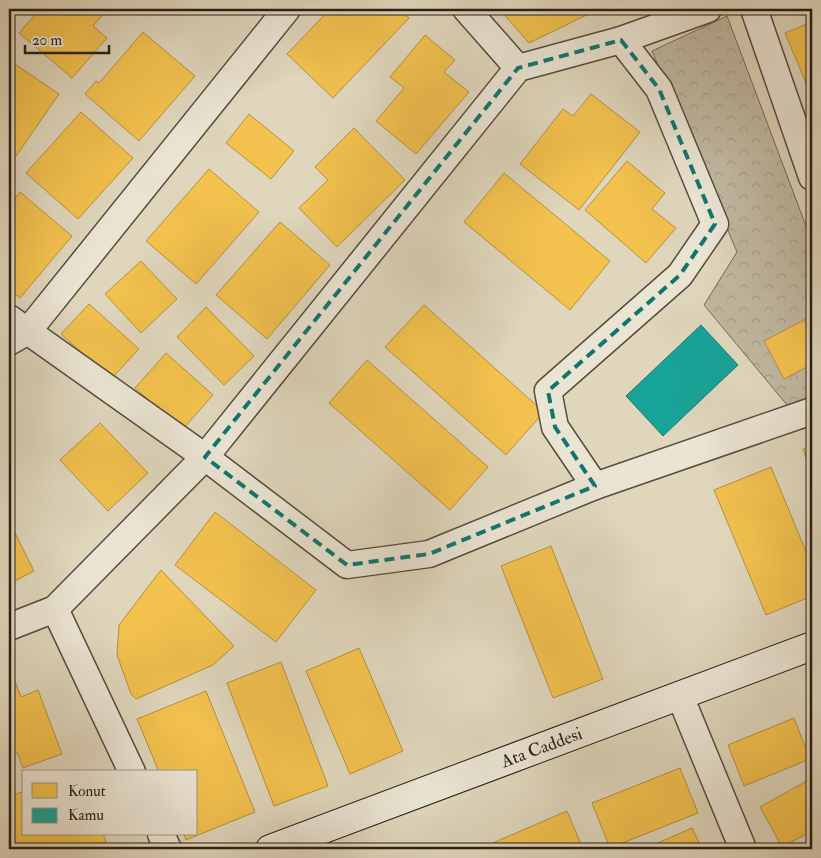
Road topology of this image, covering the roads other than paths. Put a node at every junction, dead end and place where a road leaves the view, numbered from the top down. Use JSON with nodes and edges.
{"nodes":[{"id":1,"x":287,"y":9,"type":"edge"},
{"id":2,"x":466,"y":9,"type":"edge"},
{"id":3,"x":708,"y":9,"type":"edge"},
{"id":4,"x":754,"y":9,"type":"edge"},
{"id":5,"x":621,"y":40,"type":"junction"},
{"id":6,"x":518,"y":68,"type":"junction"},
{"id":7,"x":812,"y":177,"type":"edge"},
{"id":8,"x":15,"y":330,"type":"edge"},
{"id":9,"x":812,"y":411,"type":"edge"},
{"id":10,"x":205,"y":457,"type":"junction"},
{"id":11,"x":595,"y":486,"type":"junction"},
{"id":12,"x":55,"y":609,"type":"junction"},
{"id":13,"x":9,"y":627,"type":"edge"},
{"id":14,"x":812,"y":646,"type":"edge"},
{"id":15,"x":680,"y":696,"type":"junction"},
{"id":16,"x":131,"y":770,"type":"edge"},
{"id":17,"x":162,"y":836,"type":"edge"},
{"id":18,"x":168,"y":849,"type":"edge"},
{"id":19,"x":270,"y":849,"type":"edge"},
{"id":20,"x":743,"y":849,"type":"edge"}],
"edges":[{"from":1,"to":8,"type":"street"},
{"from":2,"to":6,"type":"street"},
{"from":3,"to":5,"type":"street"},
{"from":4,"to":7,"type":"street"},
{"from":5,"to":6,"type":"street"},
{"from":5,"to":11,"type":"street"},
{"from":6,"to":10,"type":"street"},
{"from":8,"to":10,"type":"street"},
{"from":9,"to":11,"type":"street"},
{"from":10,"to":11,"type":"street"},
{"from":10,"to":12,"type":"street"},
{"from":12,"to":13,"type":"street"},
{"from":12,"to":16,"type":"street"},
{"from":14,"to":15,"type":"street","name":"Ata Caddesi"},
{"from":15,"to":19,"type":"street","name":"Ata Caddesi"},
{"from":15,"to":20,"type":"street"},
{"from":17,"to":18,"type":"street"}]}
